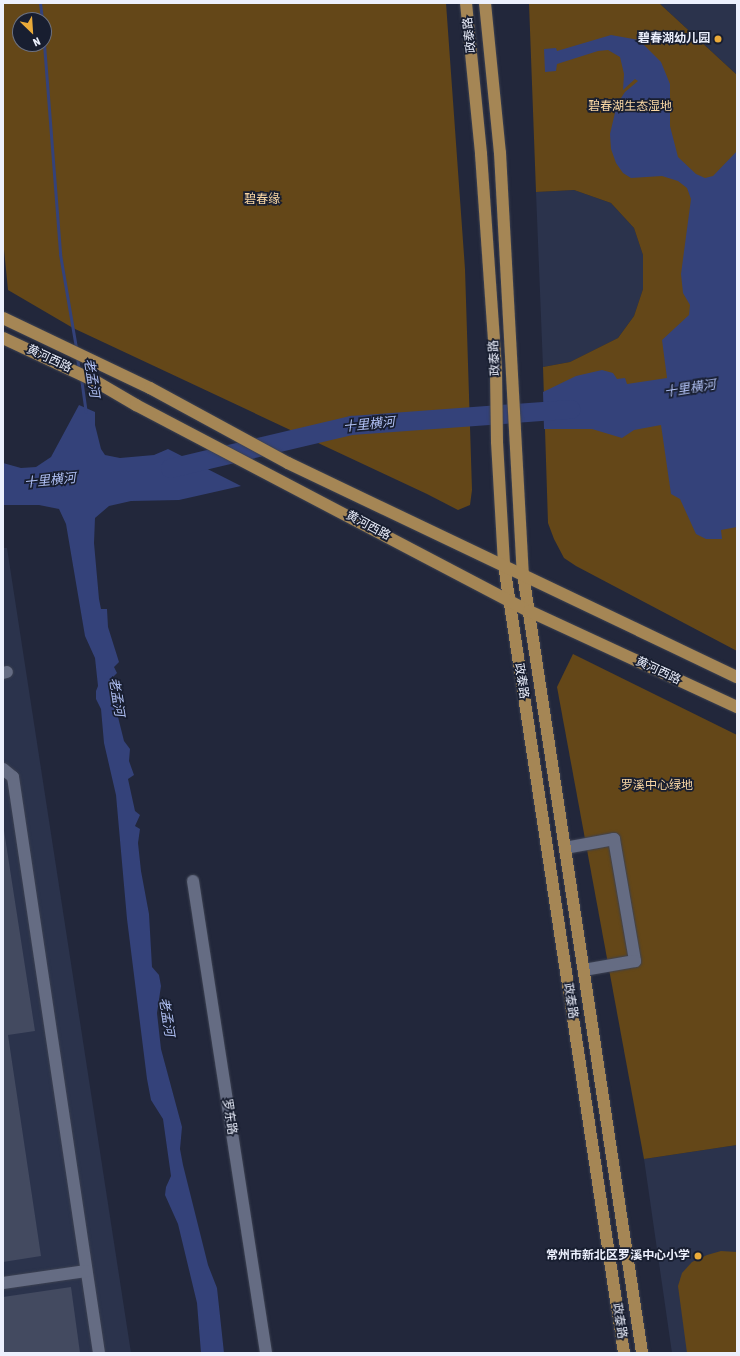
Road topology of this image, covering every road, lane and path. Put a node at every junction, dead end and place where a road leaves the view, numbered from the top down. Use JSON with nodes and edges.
{"nodes":[{"id":1,"x":466,"y":3,"type":"edge"},
{"id":2,"x":485,"y":3,"type":"edge"},
{"id":3,"x":3,"y":318,"type":"edge"},
{"id":4,"x":3,"y":338,"type":"edge"},
{"id":5,"x":504,"y":565,"type":"junction"},
{"id":6,"x":523,"y":574,"type":"junction"},
{"id":7,"x":508,"y":601,"type":"junction"},
{"id":8,"x":529,"y":611,"type":"junction"},
{"id":9,"x":737,"y":677,"type":"edge"},
{"id":10,"x":737,"y":707,"type":"edge"},
{"id":11,"x":3,"y":769,"type":"edge"},
{"id":12,"x":565,"y":848,"type":"junction"},
{"id":13,"x":193,"y":881,"type":"dead end"},
{"id":14,"x":584,"y":970,"type":"junction"},
{"id":15,"x":86,"y":1270,"type":"junction"},
{"id":16,"x":3,"y":1283,"type":"edge"},
{"id":17,"x":99,"y":1353,"type":"edge"},
{"id":18,"x":266,"y":1353,"type":"edge"},
{"id":19,"x":624,"y":1353,"type":"edge"},
{"id":20,"x":642,"y":1353,"type":"edge"}],
"edges":[{"from":1,"to":5,"type":"main road","name":"政泰路"},
{"from":2,"to":6,"type":"main road","name":"政泰路"},
{"from":3,"to":5,"type":"main road","name":"黄河西路"},
{"from":4,"to":7,"type":"main road","name":"黄河西路"},
{"from":5,"to":6,"type":"main road","name":"黄河西路"},
{"from":5,"to":7,"type":"main road","name":"政泰路"},
{"from":6,"to":8,"type":"main road","name":"政泰路"},
{"from":6,"to":9,"type":"main road","name":"黄河西路"},
{"from":7,"to":8,"type":"main road","name":"黄河西路"},
{"from":7,"to":19,"type":"main road","name":"政泰路"},
{"from":8,"to":10,"type":"main road","name":"黄河西路"},
{"from":8,"to":12,"type":"main road","name":"政泰路"},
{"from":11,"to":15,"type":"street"},
{"from":12,"to":14,"type":"main road","name":"政泰路"},
{"from":12,"to":14,"type":"street"},
{"from":13,"to":18,"type":"street","name":"罗东路"},
{"from":14,"to":20,"type":"main road","name":"政泰路"},
{"from":15,"to":16,"type":"street"},
{"from":15,"to":17,"type":"street"}]}
